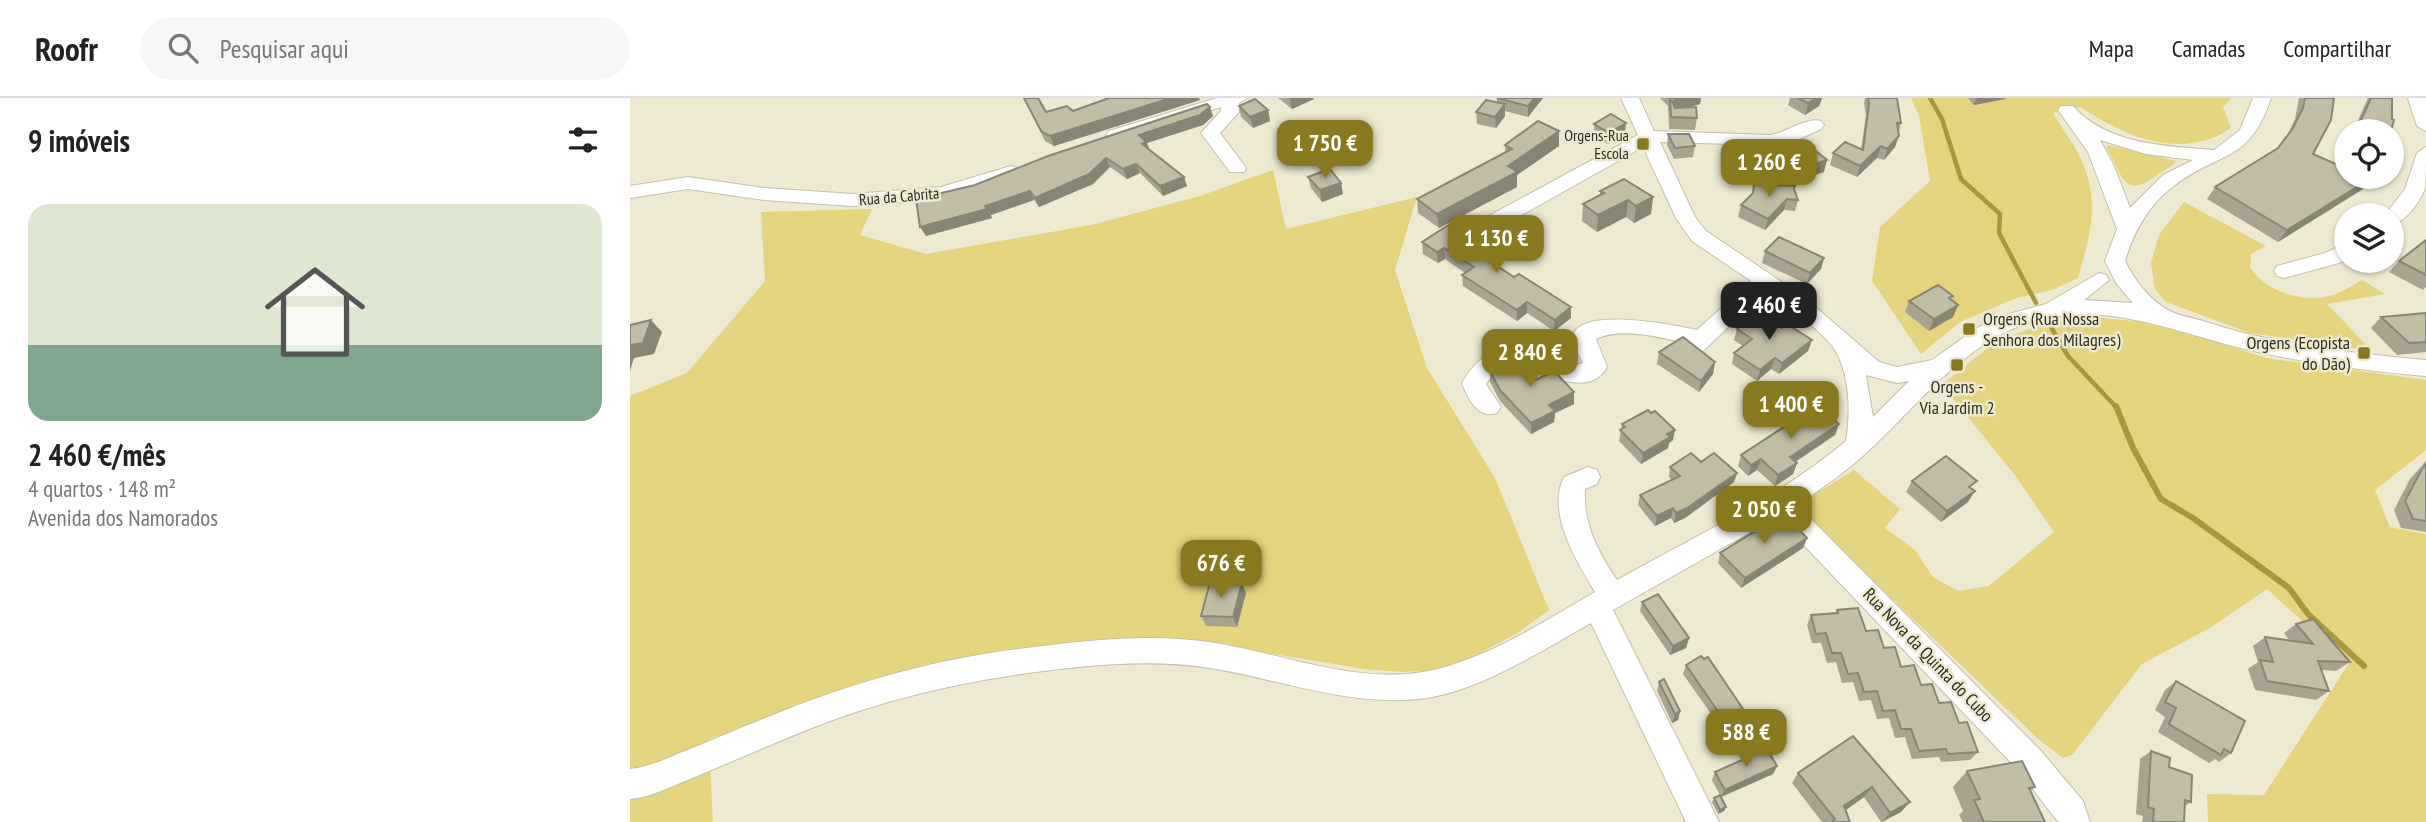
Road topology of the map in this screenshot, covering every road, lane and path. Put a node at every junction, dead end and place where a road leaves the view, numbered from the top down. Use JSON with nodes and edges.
{"nodes":[{"id":1,"x":1630,"y":98,"type":"edge"},
{"id":2,"x":2262,"y":98,"type":"edge"},
{"id":3,"x":2417,"y":98,"type":"edge"},
{"id":4,"x":1234,"y":99,"type":"edge"},
{"id":5,"x":2067,"y":110,"type":"dead end"},
{"id":6,"x":1815,"y":124,"type":"dead end"},
{"id":7,"x":2082,"y":126,"type":"junction"},
{"id":8,"x":2426,"y":126,"type":"edge"},
{"id":9,"x":1649,"y":136,"type":"junction"},
{"id":10,"x":1094,"y":142,"type":"edge"},
{"id":11,"x":2426,"y":153,"type":"edge"},
{"id":12,"x":2218,"y":155,"type":"junction"},
{"id":13,"x":1030,"y":165,"type":"edge"},
{"id":14,"x":1237,"y":168,"type":"dead end"},
{"id":15,"x":630,"y":191,"type":"edge"},
{"id":16,"x":2404,"y":204,"type":"edge"},
{"id":17,"x":2127,"y":229,"type":"junction"},
{"id":18,"x":1470,"y":235,"type":"edge"},
{"id":19,"x":2334,"y":257,"type":"edge"},
{"id":20,"x":2118,"y":269,"type":"junction"},
{"id":21,"x":2284,"y":271,"type":"dead end"},
{"id":22,"x":1765,"y":280,"type":"junction"},
{"id":23,"x":2099,"y":280,"type":"junction"},
{"id":24,"x":2111,"y":309,"type":"junction"},
{"id":25,"x":2052,"y":310,"type":"junction"},
{"id":26,"x":2163,"y":316,"type":"junction"},
{"id":27,"x":1844,"y":347,"type":"junction"},
{"id":28,"x":1936,"y":368,"type":"junction"},
{"id":29,"x":2426,"y":368,"type":"edge"},
{"id":30,"x":1856,"y":373,"type":"junction"},
{"id":31,"x":1881,"y":373,"type":"junction"},
{"id":32,"x":1901,"y":404,"type":"junction"},
{"id":33,"x":1489,"y":407,"type":"dead end"},
{"id":34,"x":1858,"y":445,"type":"junction"},
{"id":35,"x":1588,"y":477,"type":"dead end"},
{"id":36,"x":1779,"y":503,"type":"junction"},
{"id":37,"x":1605,"y":601,"type":"junction"},
{"id":38,"x":630,"y":784,"type":"edge"},
{"id":39,"x":2073,"y":817,"type":"edge"},
{"id":40,"x":1703,"y":822,"type":"edge"}],
"edges":[{"from":1,"to":9,"type":"street"},
{"from":2,"to":12,"type":"street"},
{"from":3,"to":8,"type":"street"},
{"from":4,"to":10,"type":"street"},
{"from":4,"to":14,"type":"street"},
{"from":5,"to":7,"type":"street"},
{"from":6,"to":9,"type":"street"},
{"from":7,"to":12,"type":"street"},
{"from":7,"to":17,"type":"street"},
{"from":9,"to":18,"type":"street"},
{"from":9,"to":22,"type":"street"},
{"from":11,"to":16,"type":"street"},
{"from":12,"to":17,"type":"street"},
{"from":13,"to":15,"type":"street","name":"Rua da Cabrita"},
{"from":17,"to":20,"type":"street"},
{"from":19,"to":21,"type":"street"},
{"from":20,"to":23,"type":"street"},
{"from":20,"to":24,"type":"street"},
{"from":20,"to":26,"type":"street"},
{"from":22,"to":27,"type":"street"},
{"from":22,"to":33,"type":"street"},
{"from":23,"to":24,"type":"street"},
{"from":23,"to":25,"type":"street"},
{"from":24,"to":25,"type":"street"},
{"from":24,"to":26,"type":"street"},
{"from":25,"to":28,"type":"street"},
{"from":26,"to":29,"type":"street"},
{"from":27,"to":30,"type":"street"},
{"from":27,"to":31,"type":"street"},
{"from":28,"to":31,"type":"street"},
{"from":28,"to":32,"type":"street"},
{"from":30,"to":32,"type":"street"},
{"from":30,"to":34,"type":"street"},
{"from":31,"to":32,"type":"street"},
{"from":32,"to":34,"type":"street"},
{"from":34,"to":36,"type":"street"},
{"from":35,"to":37,"type":"street"},
{"from":36,"to":37,"type":"street"},
{"from":36,"to":39,"type":"street","name":"Rua Nova da Quinta do Cubo"},
{"from":37,"to":38,"type":"street"},
{"from":37,"to":40,"type":"street"}]}
